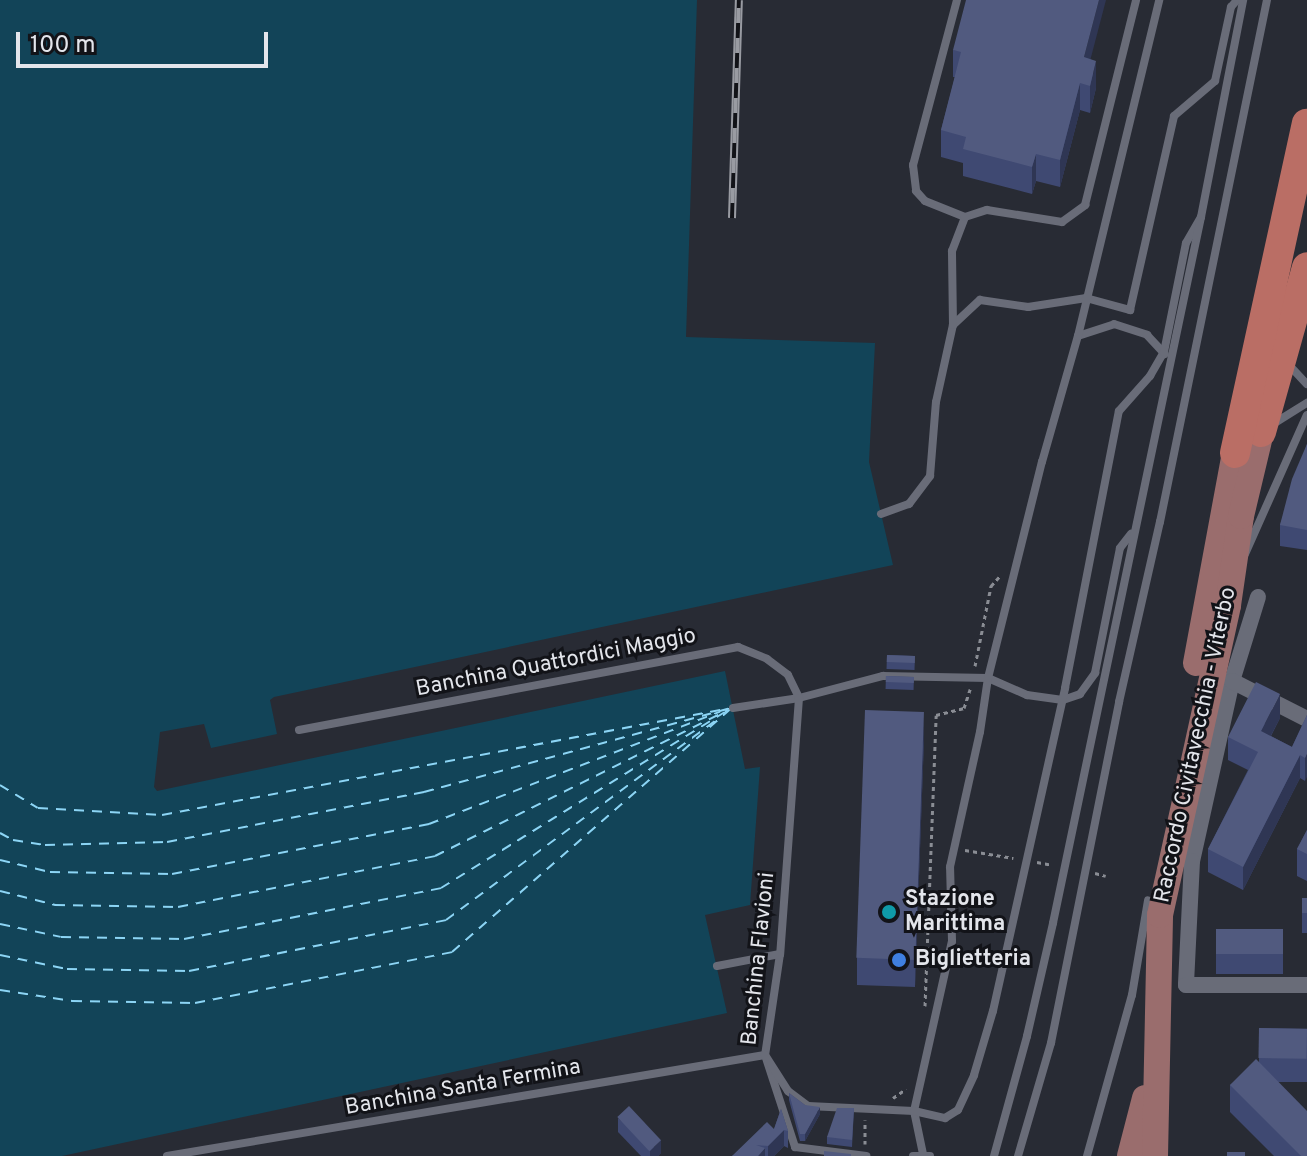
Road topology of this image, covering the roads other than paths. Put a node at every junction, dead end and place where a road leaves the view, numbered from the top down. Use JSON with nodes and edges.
{"nodes":[{"id":1,"x":957,"y":0,"type":"edge"},
{"id":2,"x":1136,"y":0,"type":"edge"},
{"id":3,"x":1159,"y":0,"type":"edge"},
{"id":4,"x":1240,"y":0,"type":"edge"},
{"id":5,"x":1267,"y":0,"type":"edge"},
{"id":6,"x":1307,"y":124,"type":"edge"},
{"id":7,"x":965,"y":217,"type":"junction"},
{"id":8,"x":1201,"y":217,"type":"junction"},
{"id":9,"x":1307,"y":267,"type":"edge"},
{"id":10,"x":1086,"y":298,"type":"junction"},
{"id":11,"x":953,"y":325,"type":"junction"},
{"id":12,"x":1078,"y":336,"type":"junction"},
{"id":13,"x":1282,"y":348,"type":"junction"},
{"id":14,"x":1164,"y":352,"type":"junction"},
{"id":15,"x":1170,"y":362,"type":"junction"},
{"id":16,"x":1307,"y":384,"type":"edge"},
{"id":17,"x":1307,"y":403,"type":"edge"},
{"id":18,"x":1307,"y":415,"type":"edge"},
{"id":19,"x":1261,"y":432,"type":"junction"},
{"id":20,"x":1235,"y":453,"type":"junction"},
{"id":21,"x":881,"y":514,"type":"dead end"},
{"id":22,"x":1134,"y":531,"type":"junction"},
{"id":23,"x":1232,"y":575,"type":"junction"},
{"id":24,"x":1258,"y":597,"type":"dead end"},
{"id":25,"x":988,"y":678,"type":"junction"},
{"id":26,"x":1232,"y":681,"type":"junction"},
{"id":27,"x":799,"y":698,"type":"junction"},
{"id":28,"x":1063,"y":700,"type":"junction"},
{"id":29,"x":733,"y":708,"type":"dead end"},
{"id":30,"x":1307,"y":719,"type":"edge"},
{"id":31,"x":299,"y":730,"type":"dead end"},
{"id":32,"x":1148,"y":900,"type":"junction"},
{"id":33,"x":780,"y":954,"type":"junction"},
{"id":34,"x":717,"y":966,"type":"dead end"},
{"id":35,"x":1307,"y":985,"type":"edge"},
{"id":36,"x":765,"y":1055,"type":"junction"},
{"id":37,"x":914,"y":1111,"type":"junction"},
{"id":38,"x":922,"y":1155,"type":"edge"},
{"id":39,"x":167,"y":1156,"type":"edge"},
{"id":40,"x":866,"y":1156,"type":"edge"},
{"id":41,"x":992,"y":1156,"type":"edge"},
{"id":42,"x":1018,"y":1156,"type":"edge"},
{"id":43,"x":1087,"y":1156,"type":"edge"},
{"id":44,"x":1130,"y":1156,"type":"edge"},
{"id":45,"x":1155,"y":1156,"type":"edge"}],
"edges":[{"from":1,"to":7,"type":"lane"},
{"from":2,"to":7,"type":"lane"},
{"from":3,"to":10,"type":"lane"},
{"from":4,"to":8,"type":"lane"},
{"from":4,"to":10,"type":"lane"},
{"from":5,"to":42,"type":"lane"},
{"from":6,"to":20,"type":"highway"},
{"from":7,"to":11,"type":"lane"},
{"from":8,"to":14,"type":"lane"},
{"from":8,"to":15,"type":"lane"},
{"from":9,"to":13,"type":"highway"},
{"from":10,"to":11,"type":"lane"},
{"from":10,"to":12,"type":"lane"},
{"from":11,"to":21,"type":"lane"},
{"from":12,"to":14,"type":"lane"},
{"from":12,"to":25,"type":"lane"},
{"from":13,"to":16,"type":"lane"},
{"from":13,"to":19,"type":"highway"},
{"from":14,"to":15,"type":"lane"},
{"from":14,"to":28,"type":"lane"},
{"from":15,"to":22,"type":"lane"},
{"from":17,"to":19,"type":"lane"},
{"from":18,"to":23,"type":"lane"},
{"from":19,"to":20,"type":"lane"},
{"from":19,"to":23,"type":"main road","name":"Raccordo Civitavecchia - Viterbo"},
{"from":20,"to":32,"type":"main road","name":"Raccordo Civitavecchia - Viterbo"},
{"from":22,"to":28,"type":"lane"},
{"from":22,"to":41,"type":"lane"},
{"from":23,"to":45,"type":"main road","name":"Raccordo Civitavecchia - Viterbo"},
{"from":24,"to":26,"type":"street"},
{"from":25,"to":27,"type":"lane"},
{"from":25,"to":28,"type":"lane"},
{"from":25,"to":37,"type":"lane"},
{"from":26,"to":30,"type":"street"},
{"from":26,"to":35,"type":"street"},
{"from":27,"to":29,"type":"lane"},
{"from":27,"to":31,"type":"lane","name":"Banchina Quattordici Maggio"},
{"from":27,"to":33,"type":"lane","name":"Banchina Flavioni"},
{"from":28,"to":37,"type":"lane"},
{"from":32,"to":43,"type":"lane"},
{"from":32,"to":44,"type":"main road","name":"Raccordo Civitavecchia - Viterbo"},
{"from":33,"to":34,"type":"lane"},
{"from":33,"to":36,"type":"lane","name":"Banchina Flavioni"},
{"from":36,"to":37,"type":"lane"},
{"from":36,"to":39,"type":"lane","name":"Banchina Santa Fermina"},
{"from":36,"to":40,"type":"lane","name":"Banchina Flavioni"},
{"from":37,"to":38,"type":"lane"}]}
